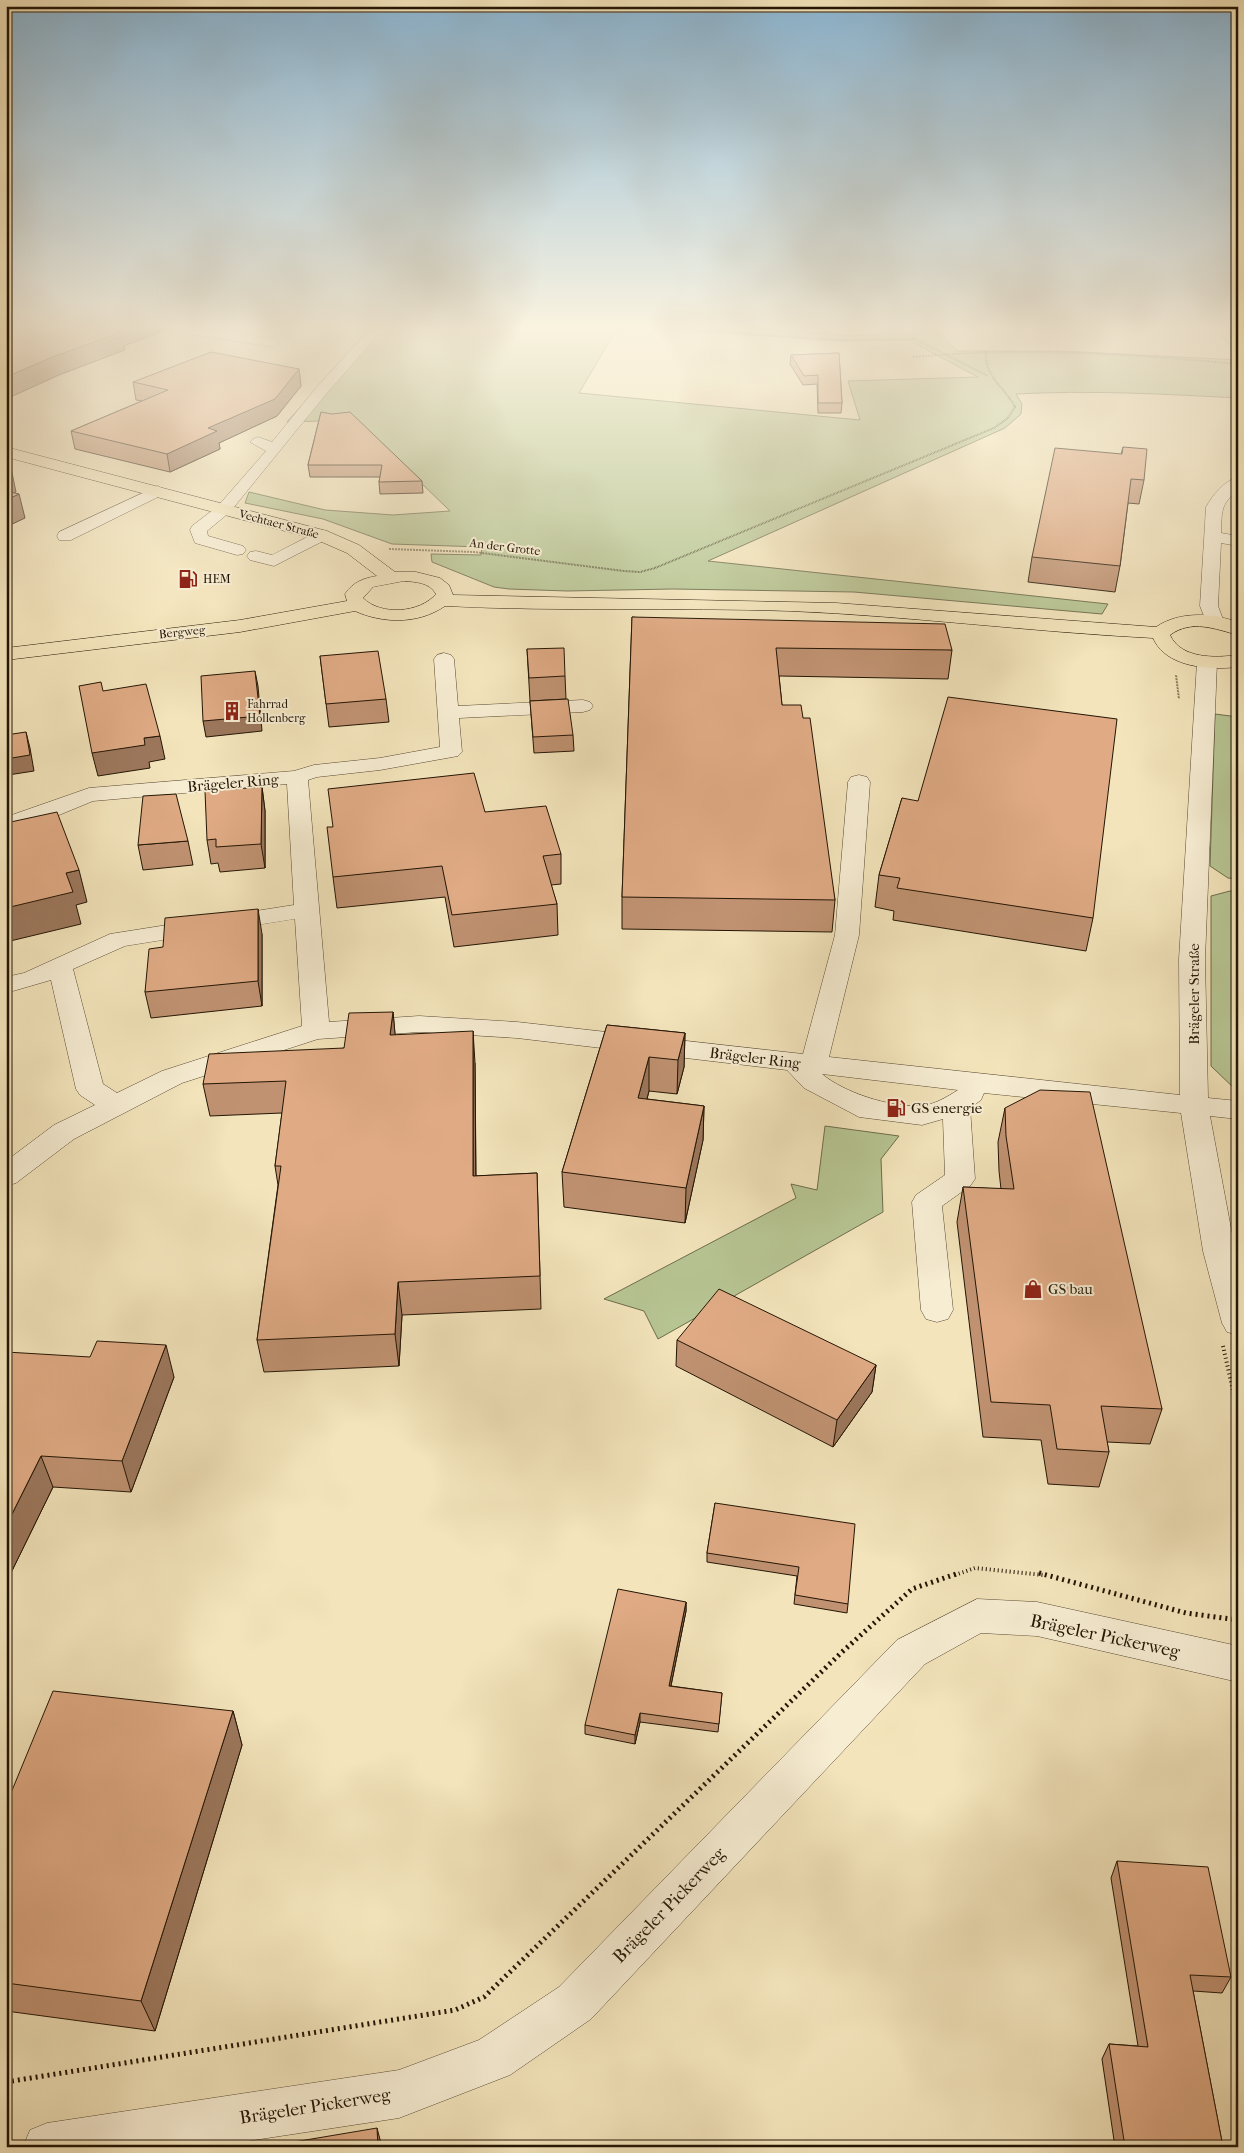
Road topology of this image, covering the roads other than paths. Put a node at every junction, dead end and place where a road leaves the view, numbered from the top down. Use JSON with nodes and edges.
{"nodes":[{"id":1,"x":290,"y":429,"type":"edge"},
{"id":2,"x":258,"y":442,"type":"dead end"},
{"id":3,"x":275,"y":449,"type":"junction"},
{"id":4,"x":6,"y":452,"type":"edge"},
{"id":5,"x":1238,"y":482,"type":"edge"},
{"id":6,"x":158,"y":491,"type":"junction"},
{"id":7,"x":224,"y":509,"type":"junction"},
{"id":8,"x":321,"y":535,"type":"junction"},
{"id":9,"x":65,"y":536,"type":"dead end"},
{"id":10,"x":1212,"y":537,"type":"junction"},
{"id":11,"x":1238,"y":541,"type":"edge"},
{"id":12,"x":237,"y":550,"type":"dead end"},
{"id":13,"x":256,"y":556,"type":"dead end"},
{"id":14,"x":390,"y":577,"type":"junction"},
{"id":15,"x":442,"y":600,"type":"junction"},
{"id":16,"x":357,"y":605,"type":"junction"},
{"id":17,"x":1215,"y":622,"type":"junction"},
{"id":18,"x":1238,"y":629,"type":"edge"},
{"id":19,"x":1160,"y":633,"type":"junction"},
{"id":20,"x":6,"y":654,"type":"edge"},
{"id":21,"x":444,"y":658,"type":"dead end"},
{"id":22,"x":1238,"y":661,"type":"edge"},
{"id":23,"x":1207,"y":662,"type":"junction"},
{"id":24,"x":583,"y":706,"type":"dead end"},
{"id":25,"x":449,"y":712,"type":"junction"},
{"id":26,"x":296,"y":777,"type":"junction"},
{"id":27,"x":859,"y":782,"type":"dead end"},
{"id":28,"x":6,"y":808,"type":"edge"},
{"id":29,"x":40,"y":815,"type":"junction"},
{"id":30,"x":6,"y":824,"type":"edge"},
{"id":31,"x":307,"y":910,"type":"junction"},
{"id":32,"x":60,"y":966,"type":"junction"},
{"id":33,"x":6,"y":985,"type":"edge"},
{"id":34,"x":316,"y":1031,"type":"junction"},
{"id":35,"x":805,"y":1064,"type":"junction"},
{"id":36,"x":984,"y":1084,"type":"junction"},
{"id":37,"x":116,"y":1105,"type":"junction"},
{"id":38,"x":1194,"y":1105,"type":"junction"},
{"id":39,"x":950,"y":1106,"type":"junction"},
{"id":40,"x":1238,"y":1110,"type":"edge"},
{"id":41,"x":6,"y":1176,"type":"edge"},
{"id":42,"x":937,"y":1310,"type":"dead end"},
{"id":43,"x":1238,"y":1323,"type":"edge"},
{"id":44,"x":1238,"y":1664,"type":"edge"},
{"id":45,"x":48,"y":2147,"type":"edge"}],
"edges":[{"from":1,"to":3,"type":"street"},
{"from":2,"to":3,"type":"street"},
{"from":3,"to":7,"type":"street"},
{"from":4,"to":6,"type":"main road","name":"Vechtaer Straße"},
{"from":5,"to":10,"type":"street"},
{"from":6,"to":7,"type":"main road","name":"Vechtaer Straße"},
{"from":6,"to":9,"type":"street"},
{"from":7,"to":8,"type":"main road","name":"Vechtaer Straße"},
{"from":7,"to":12,"type":"street"},
{"from":8,"to":13,"type":"street"},
{"from":8,"to":14,"type":"main road","name":"Vechtaer Straße"},
{"from":10,"to":11,"type":"street"},
{"from":10,"to":17,"type":"street"},
{"from":14,"to":15,"type":"main road"},
{"from":14,"to":16,"type":"main road"},
{"from":15,"to":16,"type":"main road"},
{"from":15,"to":19,"type":"main road"},
{"from":16,"to":20,"type":"main road","name":"Bergweg"},
{"from":17,"to":18,"type":"main road"},
{"from":17,"to":19,"type":"main road"},
{"from":19,"to":23,"type":"main road"},
{"from":21,"to":25,"type":"street"},
{"from":22,"to":23,"type":"main road"},
{"from":23,"to":38,"type":"street","name":"Brägeler Straße"},
{"from":24,"to":25,"type":"street"},
{"from":25,"to":26,"type":"street"},
{"from":26,"to":29,"type":"street","name":"Brägeler Ring"},
{"from":26,"to":31,"type":"street","name":"Brägeler Ring"},
{"from":27,"to":35,"type":"street"},
{"from":28,"to":29,"type":"street"},
{"from":29,"to":30,"type":"street","name":"Brägeler Ring"},
{"from":31,"to":32,"type":"street"},
{"from":31,"to":34,"type":"street","name":"Brägeler Ring"},
{"from":32,"to":33,"type":"street"},
{"from":32,"to":37,"type":"street"},
{"from":34,"to":35,"type":"street","name":"Brägeler Ring"},
{"from":34,"to":37,"type":"street","name":"Brägeler Ring"},
{"from":35,"to":36,"type":"street","name":"Brägeler Ring"},
{"from":35,"to":39,"type":"street"},
{"from":36,"to":38,"type":"street","name":"Brägeler Ring"},
{"from":36,"to":39,"type":"street"},
{"from":37,"to":41,"type":"street","name":"Brägeler Ring"},
{"from":38,"to":40,"type":"street","name":"Brägeler Ring"},
{"from":38,"to":43,"type":"street","name":"Brägeler Straße"},
{"from":39,"to":42,"type":"street"},
{"from":44,"to":45,"type":"street","name":"Brägeler Pickerweg"}]}
